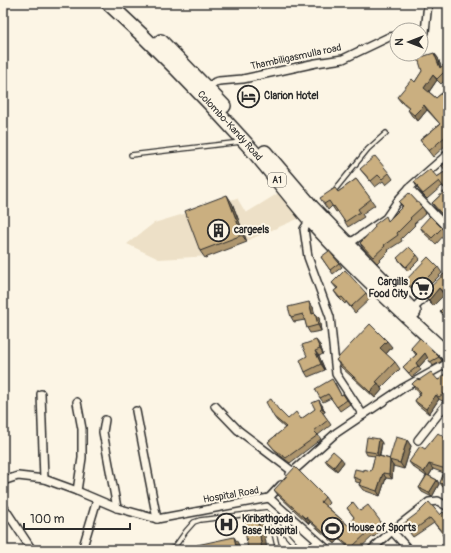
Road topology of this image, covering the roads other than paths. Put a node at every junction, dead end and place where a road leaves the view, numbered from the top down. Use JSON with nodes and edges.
{"nodes":[{"id":1,"x":108,"y":3,"type":"edge"},
{"id":2,"x":120,"y":3,"type":"edge"},
{"id":3,"x":428,"y":3,"type":"edge"},
{"id":4,"x":426,"y":22,"type":"edge"},
{"id":5,"x":389,"y":38,"type":"edge"},
{"id":6,"x":204,"y":91,"type":"junction"},
{"id":7,"x":386,"y":133,"type":"dead end"},
{"id":8,"x":244,"y":141,"type":"junction"},
{"id":9,"x":448,"y":154,"type":"edge"},
{"id":10,"x":131,"y":155,"type":"dead end"},
{"id":11,"x":409,"y":188,"type":"junction"},
{"id":12,"x":328,"y":196,"type":"edge"},
{"id":13,"x":313,"y":210,"type":"junction"},
{"id":14,"x":448,"y":229,"type":"edge"},
{"id":15,"x":339,"y":243,"type":"junction"},
{"id":16,"x":439,"y":283,"type":"edge"},
{"id":17,"x":412,"y":310,"type":"junction"},
{"id":18,"x":448,"y":343,"type":"edge"},
{"id":19,"x":448,"y":355,"type":"edge"},
{"id":20,"x":448,"y":363,"type":"edge"},
{"id":21,"x":41,"y":394,"type":"dead end"},
{"id":22,"x":77,"y":402,"type":"dead end"},
{"id":23,"x":448,"y":402,"type":"edge"},
{"id":24,"x":215,"y":406,"type":"dead end"},
{"id":25,"x":136,"y":411,"type":"dead end"},
{"id":26,"x":363,"y":415,"type":"junction"},
{"id":27,"x":105,"y":420,"type":"dead end"},
{"id":28,"x":418,"y":440,"type":"dead end"},
{"id":29,"x":292,"y":471,"type":"junction"},
{"id":30,"x":44,"y":479,"type":"junction"},
{"id":31,"x":3,"y":481,"type":"edge"},
{"id":32,"x":77,"y":491,"type":"junction"},
{"id":33,"x":269,"y":498,"type":"junction"},
{"id":34,"x":97,"y":500,"type":"junction"},
{"id":35,"x":3,"y":506,"type":"edge"},
{"id":36,"x":448,"y":507,"type":"edge"},
{"id":37,"x":117,"y":508,"type":"junction"},
{"id":38,"x":270,"y":515,"type":"junction"},
{"id":39,"x":157,"y":519,"type":"junction"},
{"id":40,"x":392,"y":531,"type":"junction"},
{"id":41,"x":318,"y":541,"type":"junction"},
{"id":42,"x":32,"y":550,"type":"edge"},
{"id":43,"x":82,"y":550,"type":"edge"},
{"id":44,"x":167,"y":550,"type":"edge"},
{"id":45,"x":278,"y":550,"type":"edge"},
{"id":46,"x":300,"y":550,"type":"edge"},
{"id":47,"x":304,"y":550,"type":"edge"},
{"id":48,"x":328,"y":550,"type":"edge"},
{"id":49,"x":371,"y":550,"type":"edge"},
{"id":50,"x":409,"y":550,"type":"edge"}],
"edges":[{"from":1,"to":6,"type":"highway","name":"Colombo-Kandy Road","number":"A1"},
{"from":2,"to":6,"type":"highway","name":"Colombo-Kandy Road","number":"A1"},
{"from":3,"to":4,"type":"street"},
{"from":5,"to":6,"type":"street","name":"Thambiligasmulla road"},
{"from":6,"to":8,"type":"highway","name":"Colombo-Kandy Road","number":"A1"},
{"from":6,"to":13,"type":"highway","name":"Colombo-Kandy Road","number":"A1"},
{"from":7,"to":12,"type":"lane"},
{"from":8,"to":10,"type":"lane"},
{"from":8,"to":13,"type":"highway","name":"Colombo-Kandy Road","number":"A1"},
{"from":9,"to":11,"type":"street"},
{"from":11,"to":14,"type":"street"},
{"from":11,"to":15,"type":"street"},
{"from":13,"to":15,"type":"highway","name":"Colombo-Kandy Road","number":"A1"},
{"from":13,"to":26,"type":"street"},
{"from":15,"to":17,"type":"highway","name":"Colombo-Kandy Road","number":"A1"},
{"from":15,"to":19,"type":"highway","name":"Colombo-Kandy Road","number":"A1"},
{"from":16,"to":17,"type":"street"},
{"from":17,"to":18,"type":"highway","name":"Colombo-Kandy Road","number":"A1"},
{"from":20,"to":26,"type":"street","name":"Hospital Road"},
{"from":21,"to":30,"type":"street"},
{"from":22,"to":32,"type":"street"},
{"from":23,"to":28,"type":"street"},
{"from":24,"to":29,"type":"street"},
{"from":25,"to":39,"type":"street"},
{"from":26,"to":29,"type":"street","name":"Hospital Road"},
{"from":27,"to":37,"type":"street"},
{"from":29,"to":33,"type":"street","name":"Hospital Road"},
{"from":30,"to":31,"type":"street","name":"Hospital Road"},
{"from":30,"to":32,"type":"street","name":"Hospital Road"},
{"from":32,"to":34,"type":"street","name":"Hospital Road"},
{"from":33,"to":39,"type":"street","name":"Hospital Road"},
{"from":33,"to":41,"type":"street"},
{"from":34,"to":37,"type":"street","name":"Hospital Road"},
{"from":34,"to":43,"type":"street"},
{"from":35,"to":42,"type":"street"},
{"from":36,"to":40,"type":"street"},
{"from":37,"to":39,"type":"street","name":"Hospital Road"},
{"from":38,"to":44,"type":"lane"},
{"from":38,"to":45,"type":"lane"},
{"from":38,"to":46,"type":"lane"},
{"from":40,"to":49,"type":"street"},
{"from":40,"to":50,"type":"street"},
{"from":41,"to":47,"type":"lane"},
{"from":41,"to":48,"type":"street"}]}
